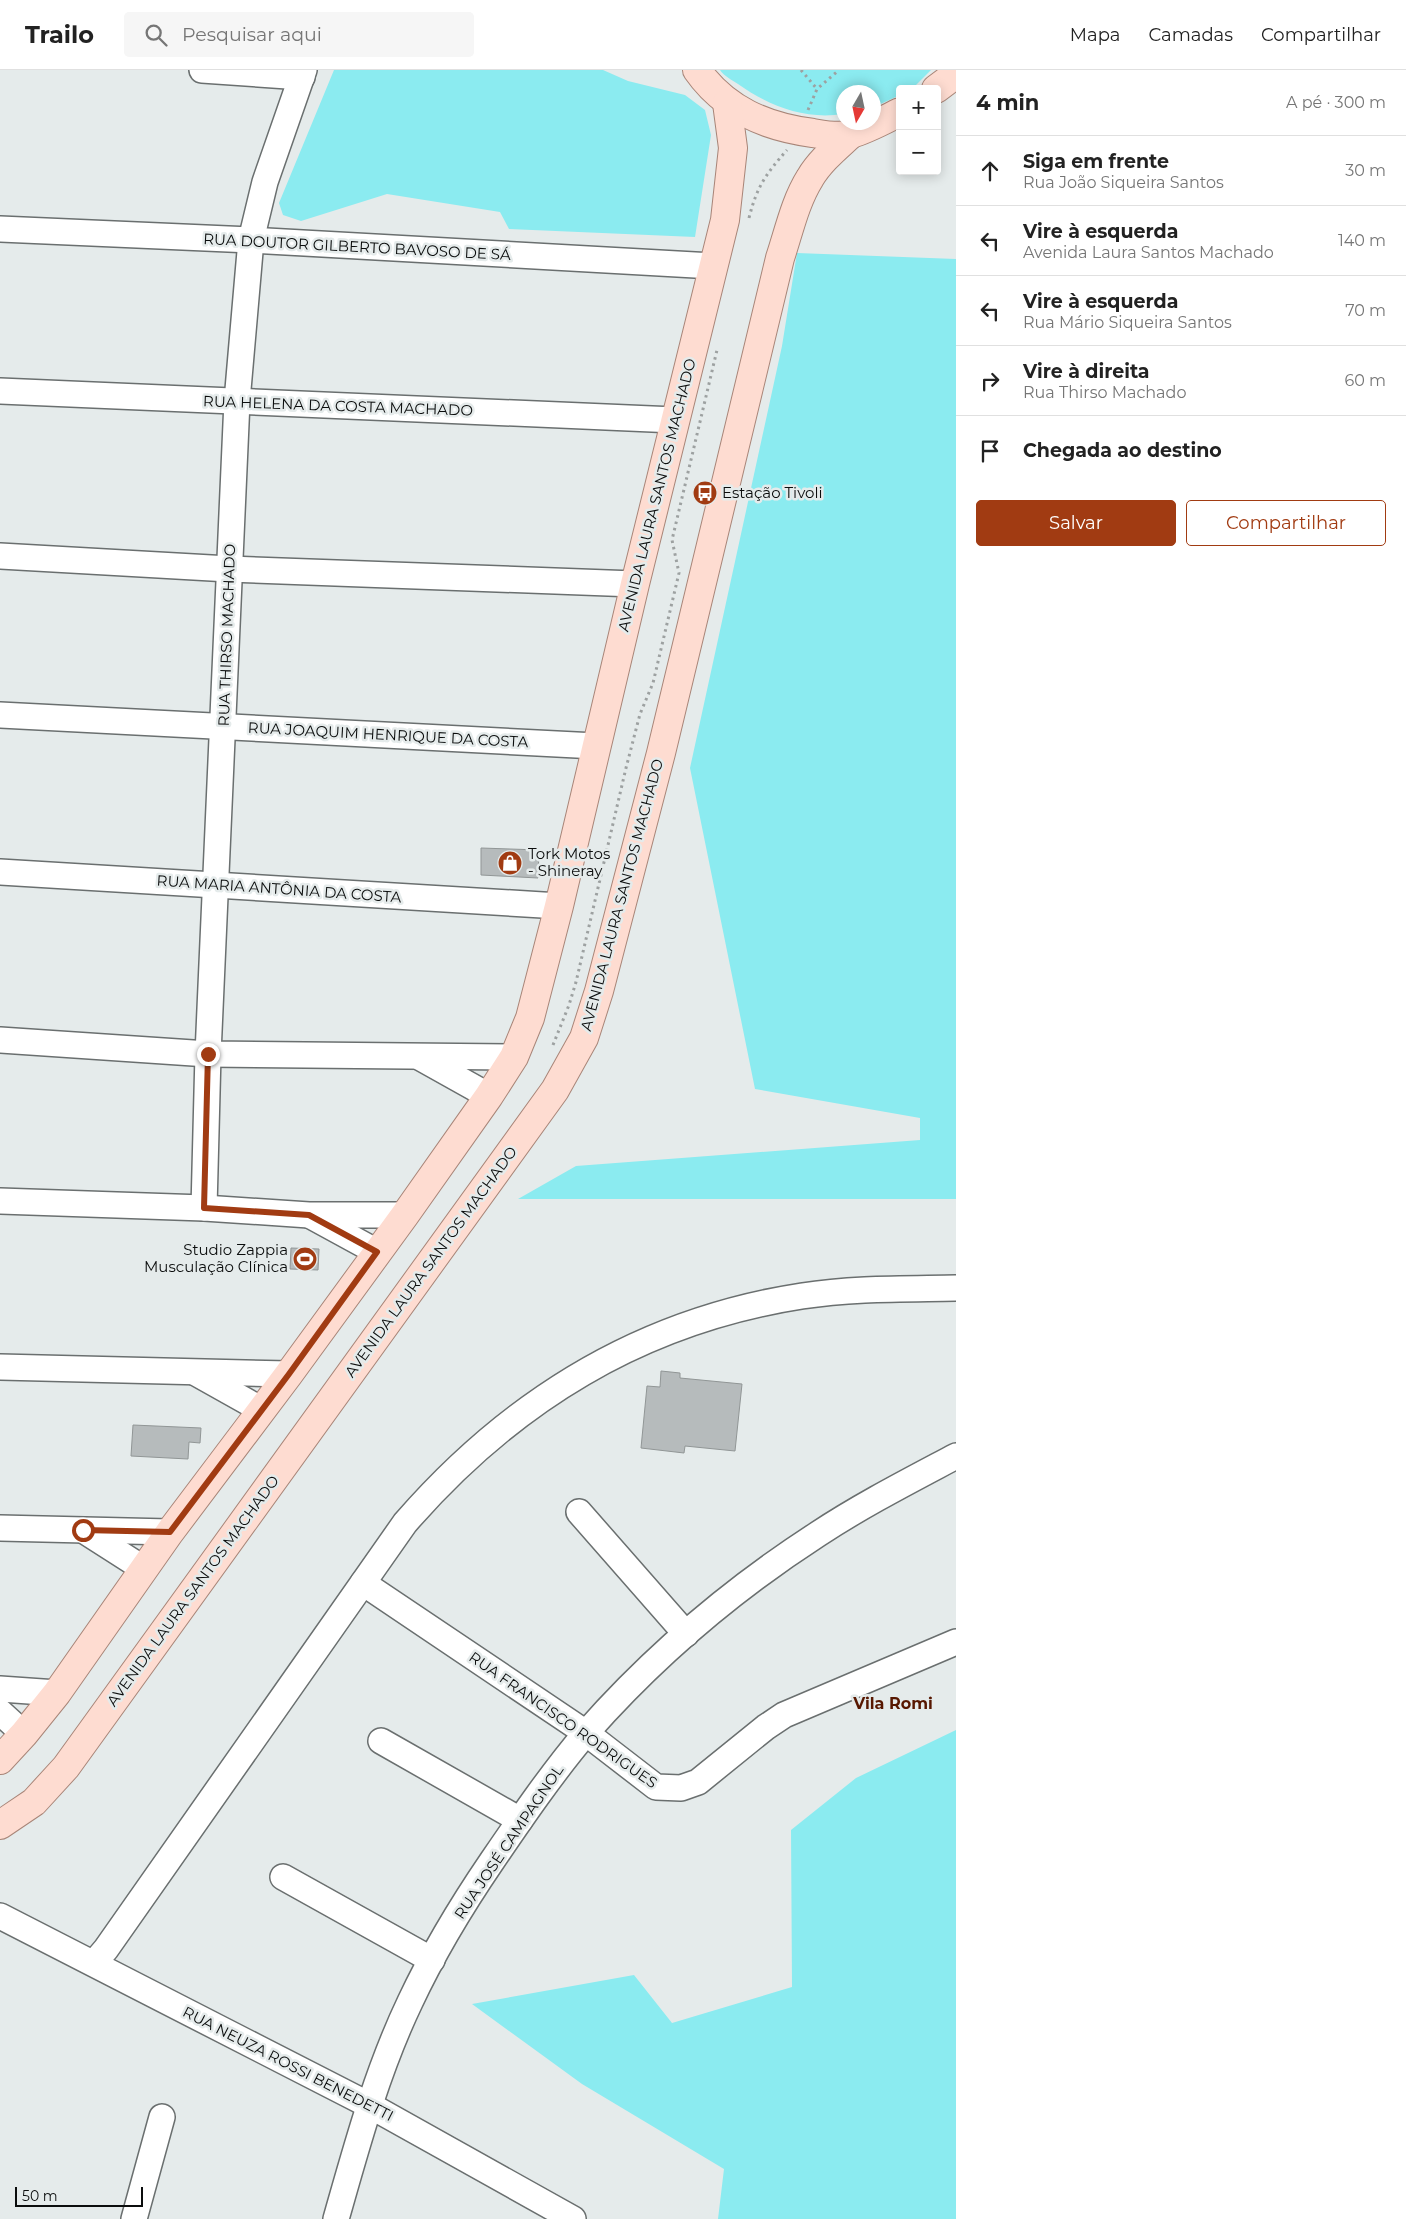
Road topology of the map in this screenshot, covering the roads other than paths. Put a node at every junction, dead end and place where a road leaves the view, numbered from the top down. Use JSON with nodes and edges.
{"nodes":[{"id":1,"x":202,"y":70,"type":"edge"},
{"id":2,"x":697,"y":70,"type":"edge"},
{"id":3,"x":303,"y":73,"type":"edge"},
{"id":4,"x":956,"y":74,"type":"edge"},
{"id":5,"x":941,"y":85,"type":"edge"},
{"id":6,"x":726,"y":103,"type":"junction"},
{"id":7,"x":896,"y":114,"type":"edge"},
{"id":8,"x":850,"y":135,"type":"junction"},
{"id":9,"x":0,"y":229,"type":"edge"},
{"id":10,"x":251,"y":240,"type":"junction"},
{"id":11,"x":713,"y":266,"type":"junction"},
{"id":12,"x":0,"y":391,"type":"edge"},
{"id":13,"x":237,"y":401,"type":"junction"},
{"id":14,"x":676,"y":420,"type":"junction"},
{"id":15,"x":0,"y":556,"type":"edge"},
{"id":16,"x":230,"y":569,"type":"junction"},
{"id":17,"x":635,"y":584,"type":"junction"},
{"id":18,"x":0,"y":715,"type":"edge"},
{"id":19,"x":223,"y":727,"type":"junction"},
{"id":20,"x":596,"y":746,"type":"junction"},
{"id":21,"x":0,"y":872,"type":"edge"},
{"id":22,"x":216,"y":885,"type":"junction"},
{"id":23,"x":559,"y":906,"type":"junction"},
{"id":24,"x":0,"y":1040,"type":"edge"},
{"id":25,"x":208,"y":1054,"type":"junction"},
{"id":26,"x":514,"y":1056,"type":"junction"},
{"id":27,"x":419,"y":1057,"type":"junction"},
{"id":28,"x":489,"y":1096,"type":"junction"},
{"id":29,"x":0,"y":1201,"type":"edge"},
{"id":30,"x":204,"y":1208,"type":"junction"},
{"id":31,"x":309,"y":1215,"type":"junction"},
{"id":32,"x":405,"y":1215,"type":"junction"},
{"id":33,"x":377,"y":1252,"type":"junction"},
{"id":34,"x":956,"y":1288,"type":"edge"},
{"id":35,"x":0,"y":1367,"type":"edge"},
{"id":36,"x":194,"y":1372,"type":"junction"},
{"id":37,"x":289,"y":1374,"type":"junction"},
{"id":38,"x":262,"y":1410,"type":"junction"},
{"id":39,"x":956,"y":1456,"type":"edge"},
{"id":40,"x":579,"y":1512,"type":"dead end"},
{"id":41,"x":0,"y":1528,"type":"edge"},
{"id":42,"x":83,"y":1530,"type":"junction"},
{"id":43,"x":170,"y":1532,"type":"junction"},
{"id":44,"x":144,"y":1569,"type":"junction"},
{"id":45,"x":363,"y":1583,"type":"junction"},
{"id":46,"x":686,"y":1634,"type":"junction"},
{"id":47,"x":956,"y":1642,"type":"edge"},
{"id":48,"x":0,"y":1689,"type":"edge"},
{"id":49,"x":57,"y":1693,"type":"junction"},
{"id":50,"x":0,"y":1712,"type":"edge"},
{"id":51,"x":586,"y":1733,"type":"junction"},
{"id":52,"x":24,"y":1734,"type":"junction"},
{"id":53,"x":381,"y":1741,"type":"dead end"},
{"id":54,"x":0,"y":1760,"type":"edge"},
{"id":55,"x":520,"y":1820,"type":"junction"},
{"id":56,"x":0,"y":1825,"type":"edge"},
{"id":57,"x":283,"y":1877,"type":"dead end"},
{"id":58,"x":0,"y":1916,"type":"edge"},
{"id":59,"x":432,"y":1960,"type":"junction"},
{"id":60,"x":94,"y":1963,"type":"junction"},
{"id":61,"x":369,"y":2105,"type":"junction"},
{"id":62,"x":162,"y":2116,"type":"dead end"},
{"id":63,"x":134,"y":2219,"type":"edge"},
{"id":64,"x":336,"y":2219,"type":"edge"},
{"id":65,"x":573,"y":2219,"type":"edge"}],
"edges":[{"from":1,"to":3,"type":"street"},
{"from":2,"to":6,"type":"main road"},
{"from":3,"to":10,"type":"street","name":"RUA THIRSO MACHADO"},
{"from":4,"to":5,"type":"main road"},
{"from":6,"to":8,"type":"main road"},
{"from":6,"to":11,"type":"main road","name":"AVENIDA LAURA SANTOS MACHADO"},
{"from":7,"to":8,"type":"main road"},
{"from":8,"to":56,"type":"main road","name":"AVENIDA LAURA SANTOS MACHADO"},
{"from":9,"to":10,"type":"street","name":"RUA DOUTOR GILBERTO BAVOSO DE SÁ"},
{"from":10,"to":11,"type":"street","name":"RUA DOUTOR GILBERTO BAVOSO DE SÁ"},
{"from":10,"to":13,"type":"street","name":"RUA THIRSO MACHADO"},
{"from":11,"to":14,"type":"main road","name":"AVENIDA LAURA SANTOS MACHADO"},
{"from":12,"to":13,"type":"street","name":"RUA HELENA DA COSTA MACHADO"},
{"from":13,"to":14,"type":"street","name":"RUA HELENA DA COSTA MACHADO"},
{"from":13,"to":16,"type":"street","name":"RUA THIRSO MACHADO"},
{"from":14,"to":17,"type":"main road","name":"AVENIDA LAURA SANTOS MACHADO"},
{"from":15,"to":16,"type":"street"},
{"from":16,"to":17,"type":"street"},
{"from":16,"to":19,"type":"street","name":"RUA THIRSO MACHADO"},
{"from":17,"to":20,"type":"main road","name":"AVENIDA LAURA SANTOS MACHADO"},
{"from":18,"to":19,"type":"street","name":"RUA JOAQUIM HENRIQUE DA COSTA"},
{"from":19,"to":20,"type":"street","name":"RUA JOAQUIM HENRIQUE DA COSTA"},
{"from":19,"to":22,"type":"street","name":"RUA THIRSO MACHADO"},
{"from":20,"to":23,"type":"main road","name":"AVENIDA LAURA SANTOS MACHADO"},
{"from":21,"to":22,"type":"street","name":"RUA MARIA ANTÔNIA DA COSTA"},
{"from":22,"to":23,"type":"street","name":"RUA MARIA ANTÔNIA DA COSTA"},
{"from":22,"to":25,"type":"street","name":"RUA THIRSO MACHADO"},
{"from":23,"to":26,"type":"main road","name":"AVENIDA LAURA SANTOS MACHADO"},
{"from":24,"to":25,"type":"street"},
{"from":25,"to":27,"type":"street"},
{"from":25,"to":30,"type":"street","name":"RUA THIRSO MACHADO"},
{"from":26,"to":27,"type":"street"},
{"from":26,"to":28,"type":"main road","name":"AVENIDA LAURA SANTOS MACHADO"},
{"from":27,"to":28,"type":"street"},
{"from":28,"to":32,"type":"main road","name":"AVENIDA LAURA SANTOS MACHADO"},
{"from":29,"to":30,"type":"street"},
{"from":30,"to":31,"type":"street"},
{"from":31,"to":32,"type":"street"},
{"from":31,"to":33,"type":"street"},
{"from":32,"to":33,"type":"main road","name":"AVENIDA LAURA SANTOS MACHADO"},
{"from":33,"to":37,"type":"main road","name":"AVENIDA LAURA SANTOS MACHADO"},
{"from":34,"to":45,"type":"street"},
{"from":35,"to":36,"type":"street"},
{"from":36,"to":37,"type":"street"},
{"from":36,"to":38,"type":"street"},
{"from":37,"to":38,"type":"main road","name":"AVENIDA LAURA SANTOS MACHADO"},
{"from":38,"to":43,"type":"main road","name":"AVENIDA LAURA SANTOS MACHADO"},
{"from":39,"to":46,"type":"street","name":"RUA JOSÉ CAMPAGNOL"},
{"from":40,"to":46,"type":"street"},
{"from":41,"to":42,"type":"street"},
{"from":42,"to":43,"type":"street"},
{"from":42,"to":44,"type":"street"},
{"from":43,"to":44,"type":"main road","name":"AVENIDA LAURA SANTOS MACHADO"},
{"from":44,"to":49,"type":"main road","name":"AVENIDA LAURA SANTOS MACHADO"},
{"from":45,"to":51,"type":"street","name":"RUA FRANCISCO RODRIGUES"},
{"from":45,"to":60,"type":"street"},
{"from":46,"to":51,"type":"street","name":"RUA JOSÉ CAMPAGNOL"},
{"from":47,"to":51,"type":"street","name":"RUA FRANCISCO RODRIGUES"},
{"from":48,"to":49,"type":"street"},
{"from":49,"to":52,"type":"main road","name":"AVENIDA LAURA SANTOS MACHADO"},
{"from":50,"to":52,"type":"street"},
{"from":51,"to":55,"type":"street","name":"RUA JOSÉ CAMPAGNOL"},
{"from":52,"to":54,"type":"main road","name":"AVENIDA LAURA SANTOS MACHADO"},
{"from":53,"to":55,"type":"street"},
{"from":55,"to":59,"type":"street","name":"RUA JOSÉ CAMPAGNOL"},
{"from":57,"to":59,"type":"street"},
{"from":58,"to":60,"type":"street","name":"RUA NEUZA ROSSI BENEDETTI"},
{"from":59,"to":61,"type":"street","name":"RUA JOSÉ CAMPAGNOL"},
{"from":60,"to":61,"type":"street","name":"RUA NEUZA ROSSI BENEDETTI"},
{"from":61,"to":64,"type":"street","name":"RUA JOSÉ CAMPAGNOL"},
{"from":61,"to":65,"type":"street","name":"RUA NEUZA ROSSI BENEDETTI"},
{"from":62,"to":63,"type":"street"}]}
